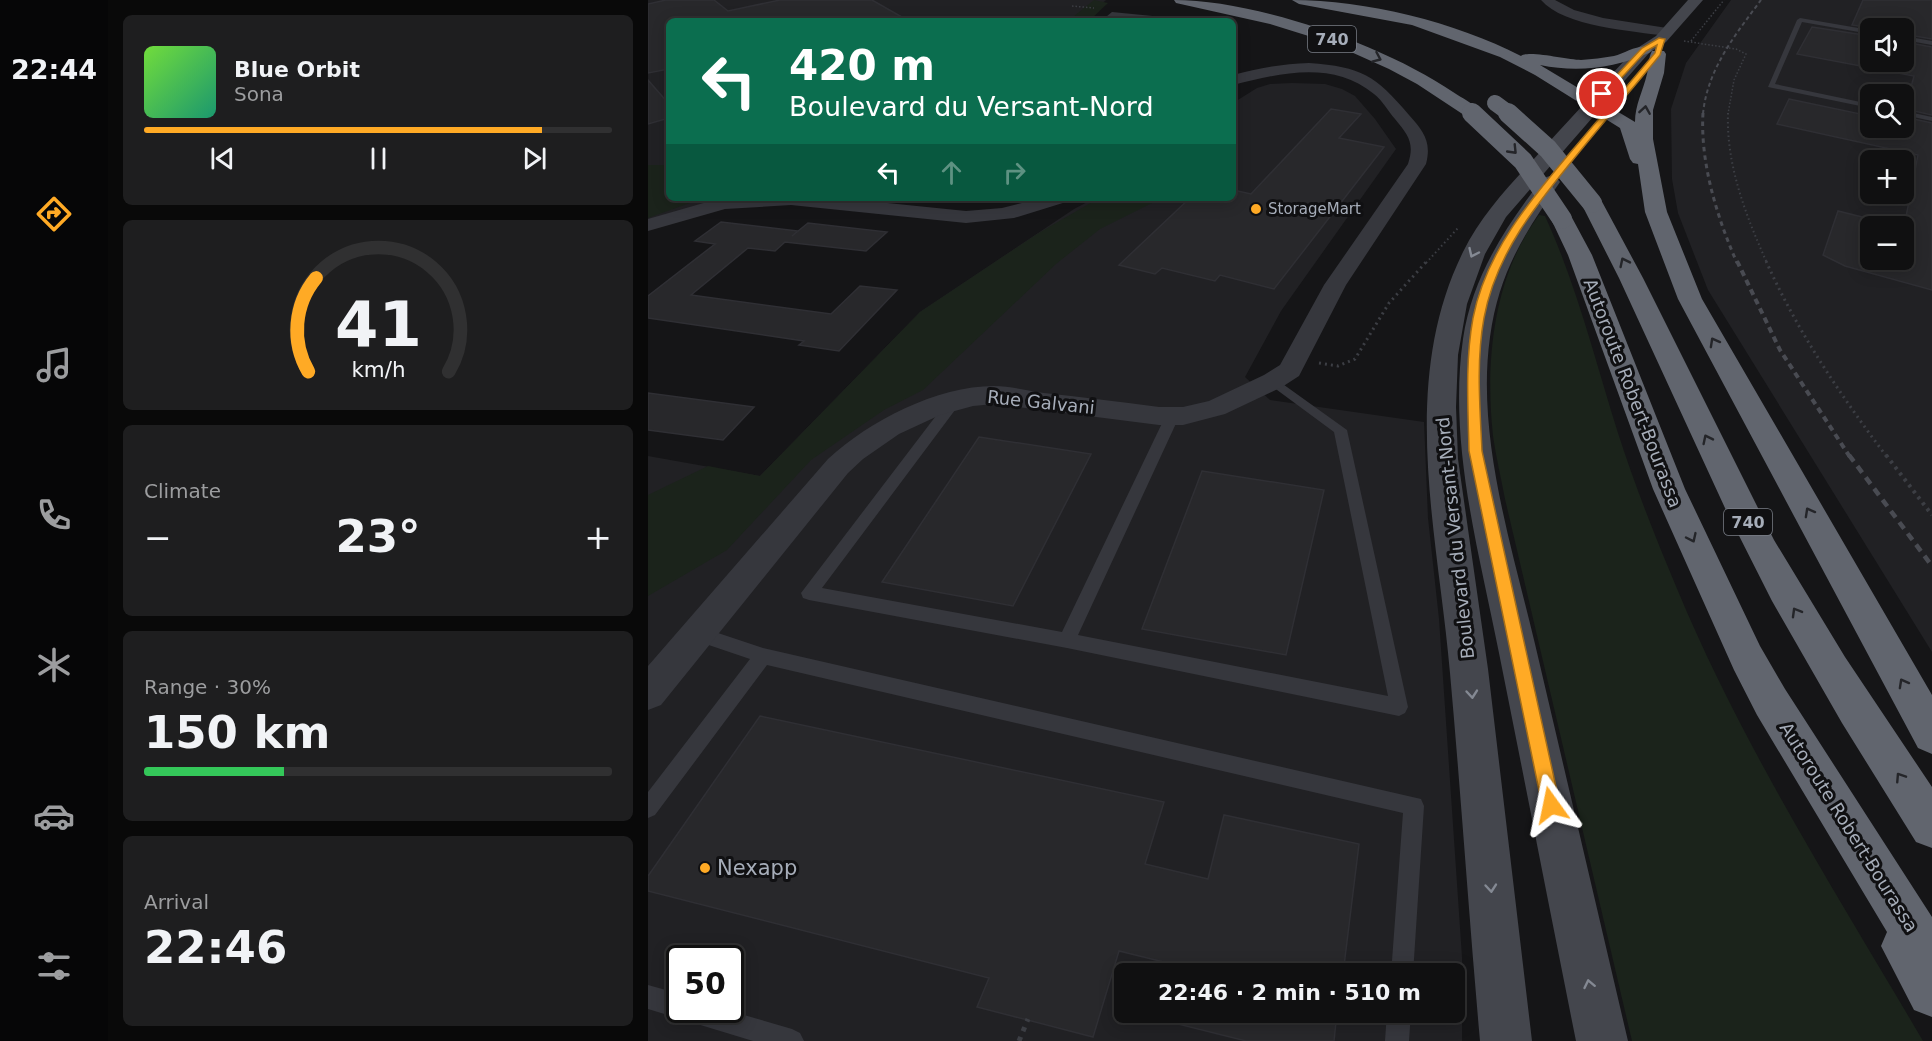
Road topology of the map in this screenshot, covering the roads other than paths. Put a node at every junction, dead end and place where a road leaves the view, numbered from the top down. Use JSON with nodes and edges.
{"nodes":[{"id":1,"x":1181,"y":0,"type":"edge"},
{"id":2,"x":1234,"y":0,"type":"edge"},
{"id":3,"x":1299,"y":0,"type":"edge"},
{"id":4,"x":1547,"y":0,"type":"edge"},
{"id":5,"x":1696,"y":0,"type":"edge"},
{"id":6,"x":1107,"y":18,"type":"edge"},
{"id":7,"x":1153,"y":18,"type":"edge"},
{"id":8,"x":1416,"y":22,"type":"junction"},
{"id":9,"x":1860,"y":30,"type":"edge"},
{"id":10,"x":1914,"y":40,"type":"edge"},
{"id":11,"x":1932,"y":43,"type":"edge"},
{"id":12,"x":1658,"y":44,"type":"junction"},
{"id":13,"x":1391,"y":47,"type":"dead end"},
{"id":14,"x":1236,"y":79,"type":"edge"},
{"id":15,"x":1489,"y":98,"type":"dead end"},
{"id":16,"x":1860,"y":104,"type":"edge"},
{"id":17,"x":1601,"y":109,"type":"junction"},
{"id":18,"x":1914,"y":115,"type":"edge"},
{"id":19,"x":1932,"y":119,"type":"edge"},
{"id":20,"x":1651,"y":189,"type":"junction"},
{"id":21,"x":758,"y":201,"type":"edge"},
{"id":22,"x":824,"y":201,"type":"edge"},
{"id":23,"x":1051,"y":201,"type":"edge"},
{"id":24,"x":648,"y":225,"type":"edge"},
{"id":25,"x":1274,"y":381,"type":"junction"},
{"id":26,"x":953,"y":403,"type":"junction"},
{"id":27,"x":1172,"y":417,"type":"junction"},
{"id":28,"x":697,"y":634,"type":"junction"},
{"id":29,"x":1067,"y":640,"type":"junction"},
{"id":30,"x":763,"y":656,"type":"junction"},
{"id":31,"x":648,"y":693,"type":"edge"},
{"id":32,"x":1771,"y":702,"type":"junction"},
{"id":33,"x":1932,"y":734,"type":"edge"},
{"id":34,"x":648,"y":808,"type":"edge"},
{"id":35,"x":1932,"y":826,"type":"edge"},
{"id":36,"x":1932,"y":961,"type":"edge"},
{"id":37,"x":1403,"y":963,"type":"edge"},
{"id":38,"x":1932,"y":992,"type":"edge"},
{"id":39,"x":648,"y":997,"type":"edge"},
{"id":40,"x":666,"y":1002,"type":"edge"},
{"id":41,"x":733,"y":1023,"type":"edge"},
{"id":42,"x":1398,"y":1023,"type":"edge"},
{"id":43,"x":792,"y":1041,"type":"edge"},
{"id":44,"x":1397,"y":1041,"type":"edge"},
{"id":45,"x":1506,"y":1041,"type":"edge"},
{"id":46,"x":1602,"y":1041,"type":"edge"}],
"edges":[{"from":1,"to":32,"type":"highway","name":"Autoroute Robert-Bourassa","number":"740","one_way":true,"bridge":true},
{"from":2,"to":13,"type":"highway","number":"740"},
{"from":3,"to":8,"type":"highway"},
{"from":4,"to":12,"type":"street"},
{"from":5,"to":12,"type":"main road","name":"Boulevard du Versant-Nord"},
{"from":6,"to":7,"type":"lane"},
{"from":8,"to":12,"type":"highway"},
{"from":8,"to":17,"type":"highway"},
{"from":9,"to":16,"type":"lane"},
{"from":10,"to":11,"type":"lane"},
{"from":12,"to":17,"type":"main road","name":"Boulevard du Versant-Nord"},
{"from":20,"to":12,"type":"highway","one_way":true},
{"from":14,"to":25,"type":"street","name":"Rue Galvani"},
{"from":35,"to":15,"type":"highway","number":"740","one_way":true,"bridge":true},
{"from":17,"to":20,"type":"highway"},
{"from":17,"to":45,"type":"main road","name":"Boulevard du Versant-Nord","one_way":true},
{"from":46,"to":17,"type":"main road","name":"Boulevard du Versant-Nord","one_way":true},
{"from":18,"to":19,"type":"lane"},
{"from":33,"to":20,"type":"highway","one_way":true},
{"from":21,"to":24,"type":"street"},
{"from":22,"to":23,"type":"street"},
{"from":25,"to":27,"type":"street","name":"Rue Galvani"},
{"from":25,"to":29,"type":"lane"},
{"from":26,"to":27,"type":"street","name":"Rue Galvani"},
{"from":26,"to":28,"type":"street","name":"Rue Galvani"},
{"from":26,"to":29,"type":"lane"},
{"from":27,"to":29,"type":"lane"},
{"from":28,"to":30,"type":"lane"},
{"from":28,"to":31,"type":"street","name":"Rue Galvani"},
{"from":30,"to":34,"type":"lane"},
{"from":30,"to":37,"type":"lane"},
{"from":32,"to":36,"type":"highway","name":"Autoroute Robert-Bourassa","number":"740"},
{"from":32,"to":38,"type":"highway"},
{"from":39,"to":40,"type":"lane"},
{"from":41,"to":43,"type":"lane"},
{"from":42,"to":44,"type":"lane"}]}
